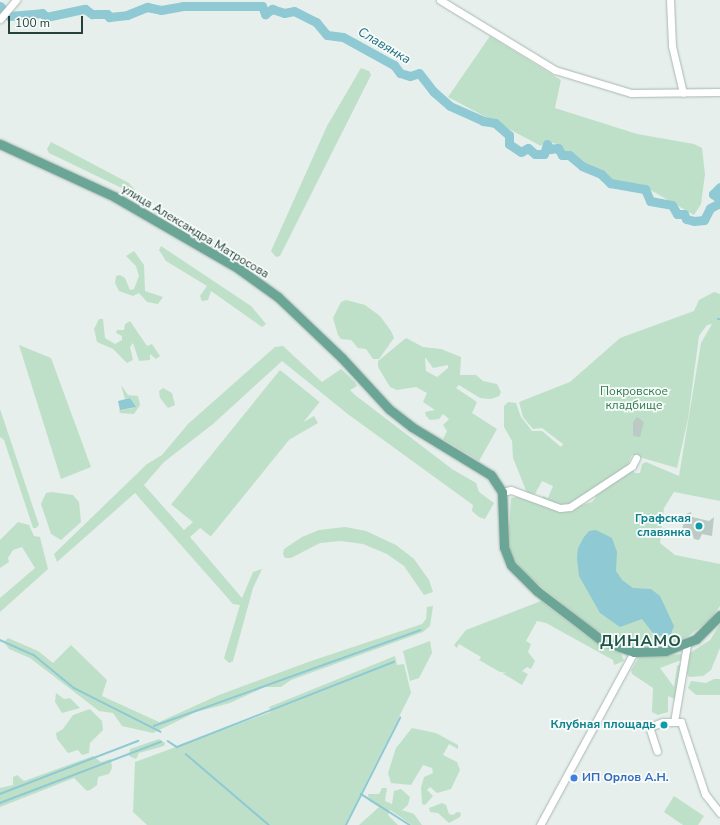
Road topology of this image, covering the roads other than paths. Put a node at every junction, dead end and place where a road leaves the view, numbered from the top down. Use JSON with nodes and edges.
{"nodes":[{"id":1,"x":440,"y":0,"type":"edge"},
{"id":2,"x":670,"y":0,"type":"edge"},
{"id":3,"x":14,"y":3,"type":"edge"},
{"id":4,"x":0,"y":19,"type":"edge"},
{"id":5,"x":720,"y":92,"type":"edge"},
{"id":6,"x":683,"y":93,"type":"junction"},
{"id":7,"x":0,"y":144,"type":"edge"},
{"id":8,"x":636,"y":458,"type":"dead end"},
{"id":9,"x":502,"y":492,"type":"junction"},
{"id":10,"x":720,"y":615,"type":"edge"},
{"id":11,"x":687,"y":644,"type":"junction"},
{"id":12,"x":634,"y":652,"type":"junction"},
{"id":13,"x":677,"y":722,"type":"junction"},
{"id":14,"x":657,"y":752,"type":"dead end"},
{"id":15,"x":720,"y":814,"type":"edge"},
{"id":16,"x":540,"y":825,"type":"edge"}],
"edges":[{"from":1,"to":6,"type":"street"},
{"from":2,"to":6,"type":"street"},
{"from":3,"to":4,"type":"street"},
{"from":5,"to":6,"type":"street"},
{"from":7,"to":9,"type":"main road","name":"улица Александра Матросова"},
{"from":8,"to":9,"type":"street"},
{"from":9,"to":12,"type":"main road"},
{"from":10,"to":11,"type":"main road"},
{"from":11,"to":12,"type":"main road"},
{"from":11,"to":13,"type":"street"},
{"from":12,"to":16,"type":"street"},
{"from":13,"to":14,"type":"street"},
{"from":13,"to":15,"type":"street"}]}
